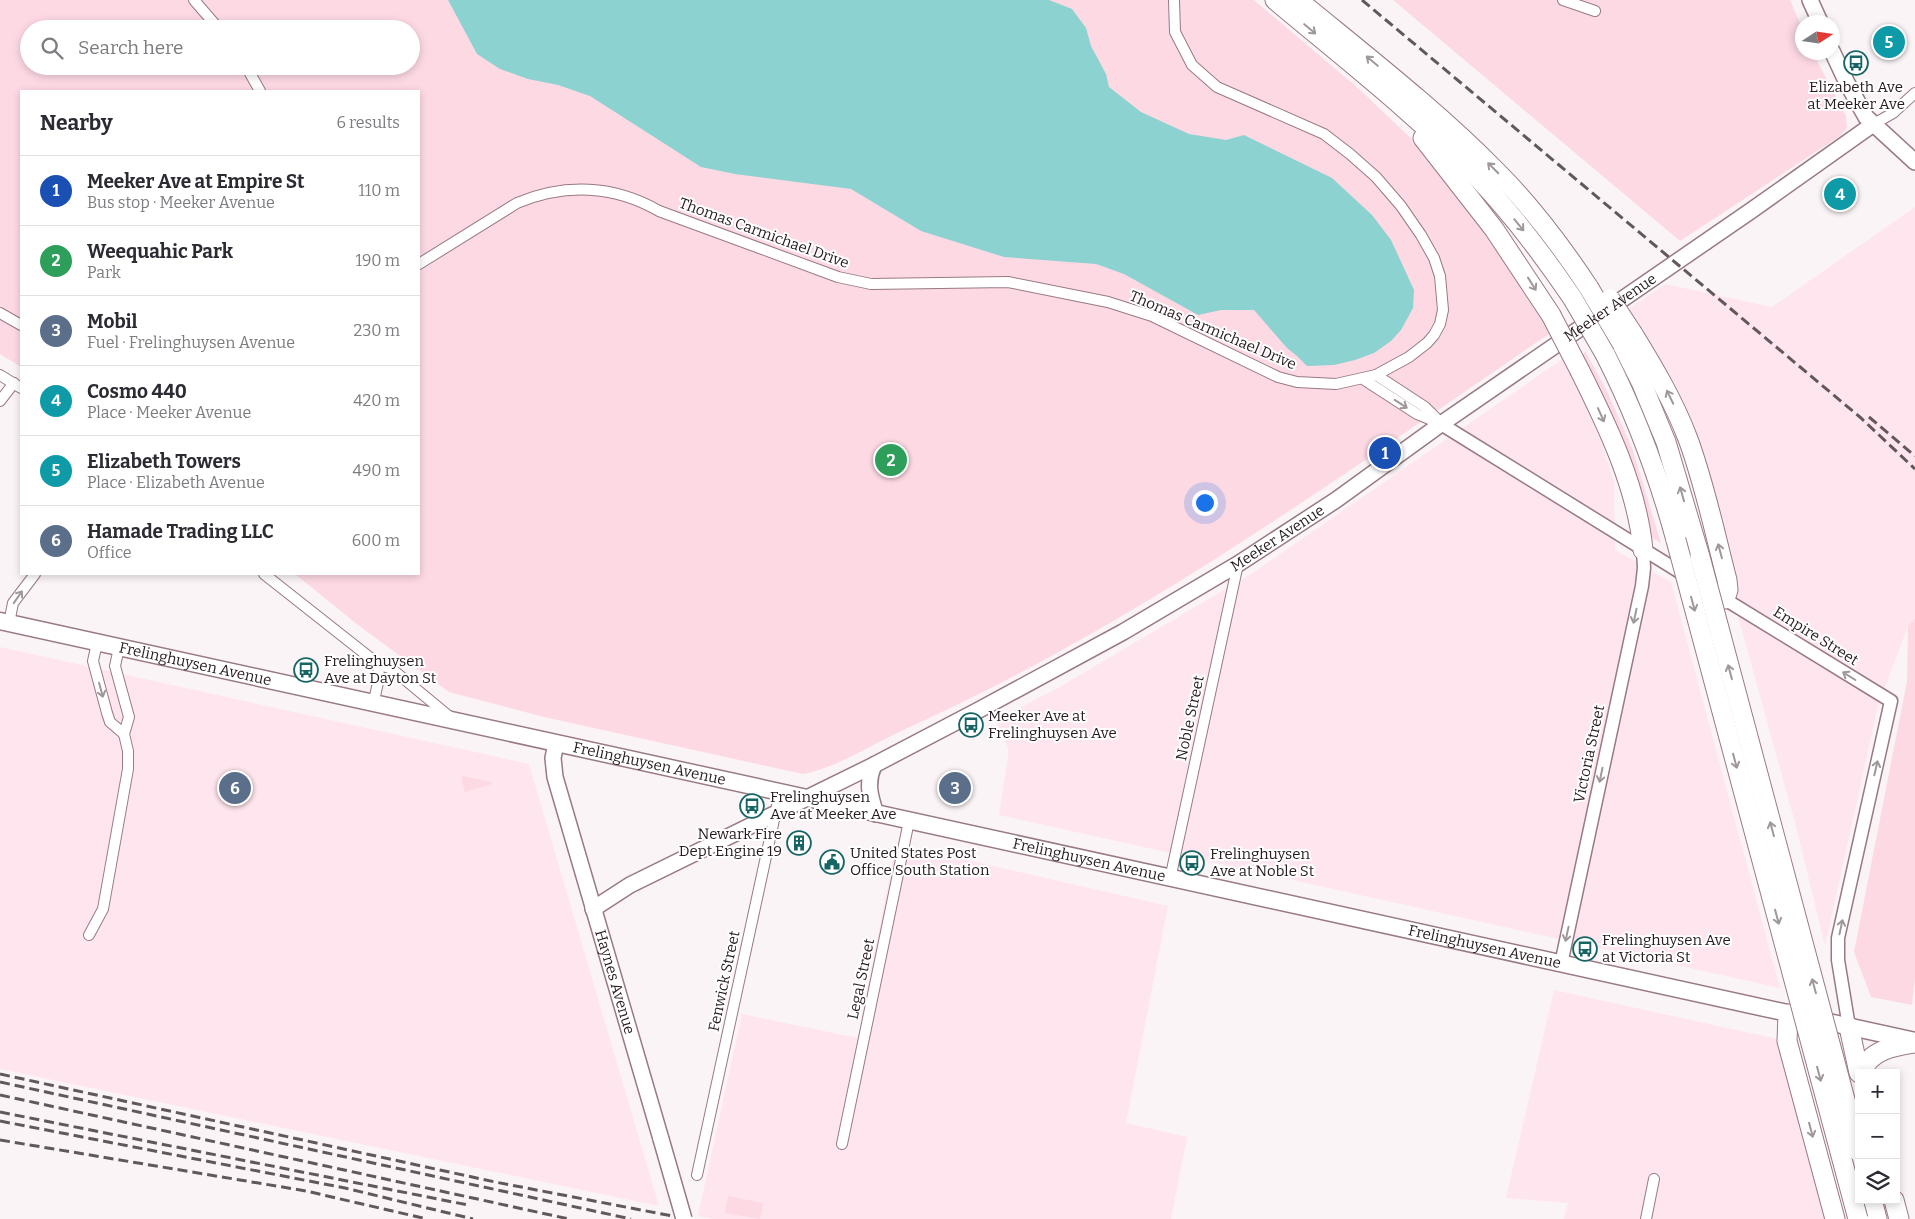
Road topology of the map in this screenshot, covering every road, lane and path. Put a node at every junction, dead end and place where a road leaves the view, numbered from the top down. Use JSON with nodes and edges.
{"nodes":[{"id":1,"x":194,"y":0,"type":"edge"},
{"id":2,"x":1174,"y":0,"type":"edge"},
{"id":3,"x":1275,"y":0,"type":"edge"},
{"id":4,"x":1298,"y":0,"type":"edge"},
{"id":5,"x":1563,"y":0,"type":"edge"},
{"id":6,"x":1810,"y":0,"type":"edge"},
{"id":7,"x":1595,"y":11,"type":"dead end"},
{"id":8,"x":1817,"y":15,"type":"edge"},
{"id":9,"x":211,"y":20,"type":"edge"},
{"id":10,"x":1345,"y":59,"type":"junction"},
{"id":11,"x":1836,"y":60,"type":"edge"},
{"id":12,"x":251,"y":75,"type":"edge"},
{"id":13,"x":259,"y":90,"type":"edge"},
{"id":14,"x":1915,"y":93,"type":"edge"},
{"id":15,"x":1872,"y":125,"type":"junction"},
{"id":16,"x":1915,"y":162,"type":"edge"},
{"id":17,"x":420,"y":263,"type":"edge"},
{"id":18,"x":0,"y":313,"type":"edge"},
{"id":19,"x":20,"y":324,"type":"edge"},
{"id":20,"x":1627,"y":338,"type":"junction"},
{"id":21,"x":0,"y":375,"type":"edge"},
{"id":22,"x":1376,"y":375,"type":"junction"},
{"id":23,"x":1363,"y":379,"type":"junction"},
{"id":24,"x":18,"y":386,"type":"edge"},
{"id":25,"x":0,"y":401,"type":"edge"},
{"id":26,"x":1441,"y":424,"type":"junction"},
{"id":27,"x":1644,"y":550,"type":"junction"},
{"id":28,"x":1238,"y":564,"type":"junction"},
{"id":29,"x":34,"y":575,"type":"edge"},
{"id":30,"x":265,"y":575,"type":"edge"},
{"id":31,"x":1725,"y":599,"type":"junction"},
{"id":32,"x":5,"y":622,"type":"edge"},
{"id":33,"x":97,"y":643,"type":"junction"},
{"id":34,"x":120,"y":648,"type":"junction"},
{"id":35,"x":378,"y":664,"type":"junction"},
{"id":36,"x":373,"y":704,"type":"junction"},
{"id":37,"x":455,"y":721,"type":"junction"},
{"id":38,"x":124,"y":734,"type":"junction"},
{"id":39,"x":556,"y":743,"type":"junction"},
{"id":40,"x":874,"y":765,"type":"junction"},
{"id":41,"x":780,"y":792,"type":"junction"},
{"id":42,"x":807,"y":798,"type":"junction"},
{"id":43,"x":776,"y":813,"type":"junction"},
{"id":44,"x":876,"y":814,"type":"junction"},
{"id":45,"x":909,"y":821,"type":"junction"},
{"id":46,"x":1170,"y":879,"type":"junction"},
{"id":47,"x":592,"y":909,"type":"junction"},
{"id":48,"x":89,"y":935,"type":"dead end"},
{"id":49,"x":1561,"y":964,"type":"junction"},
{"id":50,"x":1788,"y":1014,"type":"junction"},
{"id":51,"x":1849,"y":1027,"type":"junction"},
{"id":52,"x":1915,"y":1042,"type":"edge"},
{"id":53,"x":1859,"y":1069,"type":"edge"},
{"id":54,"x":1862,"y":1069,"type":"edge"},
{"id":55,"x":1855,"y":1137,"type":"edge"},
{"id":56,"x":842,"y":1144,"type":"dead end"},
{"id":57,"x":697,"y":1175,"type":"dead end"},
{"id":58,"x":1654,"y":1179,"type":"dead end"},
{"id":59,"x":1873,"y":1204,"type":"edge"},
{"id":60,"x":1895,"y":1204,"type":"edge"},
{"id":61,"x":684,"y":1219,"type":"edge"},
{"id":62,"x":1646,"y":1219,"type":"edge"},
{"id":63,"x":1835,"y":1219,"type":"edge"},
{"id":64,"x":1858,"y":1219,"type":"edge"},
{"id":65,"x":1877,"y":1219,"type":"edge"},
{"id":66,"x":1899,"y":1219,"type":"edge"}],
"edges":[{"from":1,"to":9,"type":"street"},
{"from":2,"to":22,"type":"street","name":"Thomas Carmichael Drive"},
{"from":3,"to":10,"type":"highway","one_way":true},
{"from":20,"to":4,"type":"highway","one_way":true,"bridge":true},
{"from":5,"to":7,"type":"street"},
{"from":6,"to":8,"type":"main road"},
{"from":10,"to":27,"type":"highway","one_way":true,"bridge":true},
{"from":10,"to":64,"type":"highway","one_way":true,"bridge":true},
{"from":11,"to":15,"type":"main road"},
{"from":12,"to":13,"type":"street"},
{"from":14,"to":15,"type":"street","name":"Meeker Avenue"},
{"from":15,"to":16,"type":"main road"},
{"from":15,"to":26,"type":"main road","name":"Meeker Avenue"},
{"from":17,"to":23,"type":"street","name":"Thomas Carmichael Drive"},
{"from":18,"to":19,"type":"street"},
{"from":31,"to":20,"type":"highway","one_way":true},
{"from":55,"to":20,"type":"highway","one_way":true,"bridge":true},
{"from":21,"to":24,"type":"street"},
{"from":22,"to":23,"type":"street","name":"Thomas Carmichael Drive"},
{"from":22,"to":26,"type":"street"},
{"from":23,"to":26,"type":"street","one_way":true},
{"from":24,"to":25,"type":"street"},
{"from":26,"to":27,"type":"street","name":"Empire Street"},
{"from":26,"to":28,"type":"main road","name":"Meeker Avenue"},
{"from":27,"to":31,"type":"street","name":"Empire Street"},
{"from":27,"to":49,"type":"street","name":"Victoria Street","one_way":true},
{"from":28,"to":40,"type":"main road","name":"Meeker Avenue"},
{"from":28,"to":46,"type":"street","name":"Noble Street"},
{"from":32,"to":29,"type":"street","one_way":true},
{"from":30,"to":35,"type":"street"},
{"from":51,"to":31,"type":"street","name":"Empire Street","one_way":true},
{"from":32,"to":33,"type":"main road","name":"Frelinghuysen Avenue"},
{"from":33,"to":34,"type":"main road","name":"Frelinghuysen Avenue"},
{"from":33,"to":38,"type":"street","one_way":true},
{"from":34,"to":36,"type":"main road","name":"Frelinghuysen Avenue"},
{"from":34,"to":38,"type":"street"},
{"from":35,"to":36,"type":"street"},
{"from":35,"to":37,"type":"street"},
{"from":36,"to":37,"type":"main road","name":"Frelinghuysen Avenue"},
{"from":37,"to":39,"type":"main road","name":"Frelinghuysen Avenue"},
{"from":38,"to":48,"type":"street"},
{"from":39,"to":41,"type":"main road","name":"Frelinghuysen Avenue"},
{"from":39,"to":47,"type":"main road","name":"Haynes Avenue"},
{"from":40,"to":42,"type":"main road","name":"Meeker Avenue"},
{"from":40,"to":44,"type":"main road"},
{"from":41,"to":42,"type":"main road","name":"Frelinghuysen Avenue"},
{"from":41,"to":43,"type":"street","name":"Fenwick Street"},
{"from":42,"to":43,"type":"main road","name":"Meeker Avenue"},
{"from":42,"to":44,"type":"main road","name":"Frelinghuysen Avenue"},
{"from":43,"to":47,"type":"main road","name":"Meeker Avenue"},
{"from":43,"to":57,"type":"street","name":"Fenwick Street"},
{"from":44,"to":45,"type":"main road","name":"Frelinghuysen Avenue"},
{"from":45,"to":46,"type":"main road","name":"Frelinghuysen Avenue"},
{"from":45,"to":56,"type":"street","name":"Legal Street"},
{"from":46,"to":49,"type":"main road","name":"Frelinghuysen Avenue"},
{"from":47,"to":61,"type":"main road","name":"Haynes Avenue","bridge":true},
{"from":49,"to":50,"type":"main road","name":"Frelinghuysen Avenue"},
{"from":50,"to":51,"type":"main road","name":"Frelinghuysen Avenue"},
{"from":50,"to":63,"type":"highway","one_way":true},
{"from":51,"to":52,"type":"main road","name":"Frelinghuysen Avenue"},
{"from":51,"to":53,"type":"highway"},
{"from":52,"to":54,"type":"highway"},
{"from":58,"to":62,"type":"street"},
{"from":59,"to":65,"type":"highway"},
{"from":60,"to":66,"type":"highway"}]}
